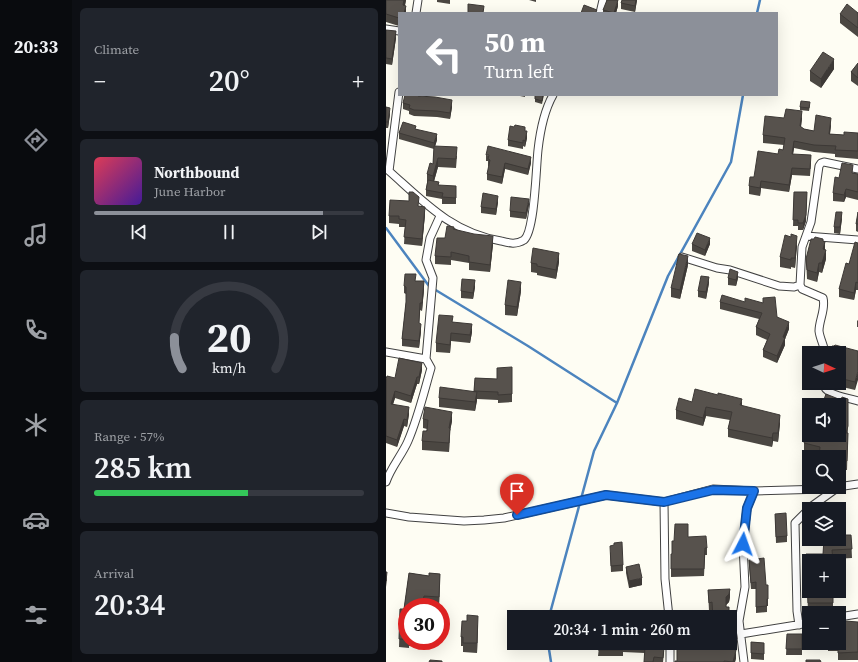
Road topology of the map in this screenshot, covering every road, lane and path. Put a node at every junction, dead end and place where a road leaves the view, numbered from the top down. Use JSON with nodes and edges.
{"nodes":[{"id":1,"x":418,"y":0,"type":"edge"},
{"id":2,"x":603,"y":0,"type":"edge"},
{"id":3,"x":416,"y":12,"type":"edge"},
{"id":4,"x":600,"y":12,"type":"edge"},
{"id":5,"x":386,"y":29,"type":"edge"},
{"id":6,"x":398,"y":31,"type":"edge"},
{"id":7,"x":398,"y":96,"type":"edge"},
{"id":8,"x":552,"y":96,"type":"edge"},
{"id":9,"x":858,"y":169,"type":"edge"},
{"id":10,"x":440,"y":216,"type":"junction"},
{"id":11,"x":806,"y":236,"type":"junction"},
{"id":12,"x":858,"y":240,"type":"edge"},
{"id":13,"x":682,"y":258,"type":"edge"},
{"id":14,"x":800,"y":285,"type":"junction"},
{"id":15,"x":822,"y":346,"type":"edge"},
{"id":16,"x":386,"y":352,"type":"edge"},
{"id":17,"x":426,"y":359,"type":"junction"},
{"id":18,"x":826,"y":390,"type":"edge"},
{"id":19,"x":858,"y":401,"type":"edge"},
{"id":20,"x":386,"y":482,"type":"edge"},
{"id":21,"x":858,"y":484,"type":"edge"},
{"id":22,"x":846,"y":486,"type":"edge"},
{"id":23,"x":802,"y":489,"type":"edge"},
{"id":24,"x":754,"y":491,"type":"junction"},
{"id":25,"x":829,"y":494,"type":"edge"},
{"id":26,"x":664,"y":502,"type":"junction"},
{"id":27,"x":386,"y":513,"type":"edge"},
{"id":28,"x":668,"y":610,"type":"edge"},
{"id":29,"x":858,"y":614,"type":"edge"},
{"id":30,"x":846,"y":616,"type":"edge"},
{"id":31,"x":802,"y":624,"type":"edge"},
{"id":32,"x":799,"y":625,"type":"junction"},
{"id":33,"x":741,"y":634,"type":"junction"},
{"id":34,"x":670,"y":650,"type":"edge"},
{"id":35,"x":670,"y":662,"type":"edge"},
{"id":36,"x":744,"y":662,"type":"edge"}],
"edges":[{"from":1,"to":3,"type":"street"},
{"from":2,"to":4,"type":"street"},
{"from":5,"to":6,"type":"street"},
{"from":7,"to":10,"type":"street"},
{"from":8,"to":10,"type":"street"},
{"from":9,"to":11,"type":"street"},
{"from":10,"to":17,"type":"street"},
{"from":11,"to":12,"type":"street"},
{"from":11,"to":14,"type":"street"},
{"from":13,"to":14,"type":"street"},
{"from":14,"to":15,"type":"street"},
{"from":16,"to":17,"type":"street"},
{"from":17,"to":20,"type":"street"},
{"from":18,"to":19,"type":"street"},
{"from":21,"to":22,"type":"street"},
{"from":23,"to":24,"type":"street"},
{"from":24,"to":26,"type":"street"},
{"from":24,"to":33,"type":"street"},
{"from":25,"to":32,"type":"street"},
{"from":26,"to":27,"type":"street"},
{"from":26,"to":28,"type":"street"},
{"from":29,"to":30,"type":"street"},
{"from":31,"to":32,"type":"street"},
{"from":32,"to":33,"type":"street"},
{"from":33,"to":36,"type":"street"},
{"from":34,"to":35,"type":"street"}]}
